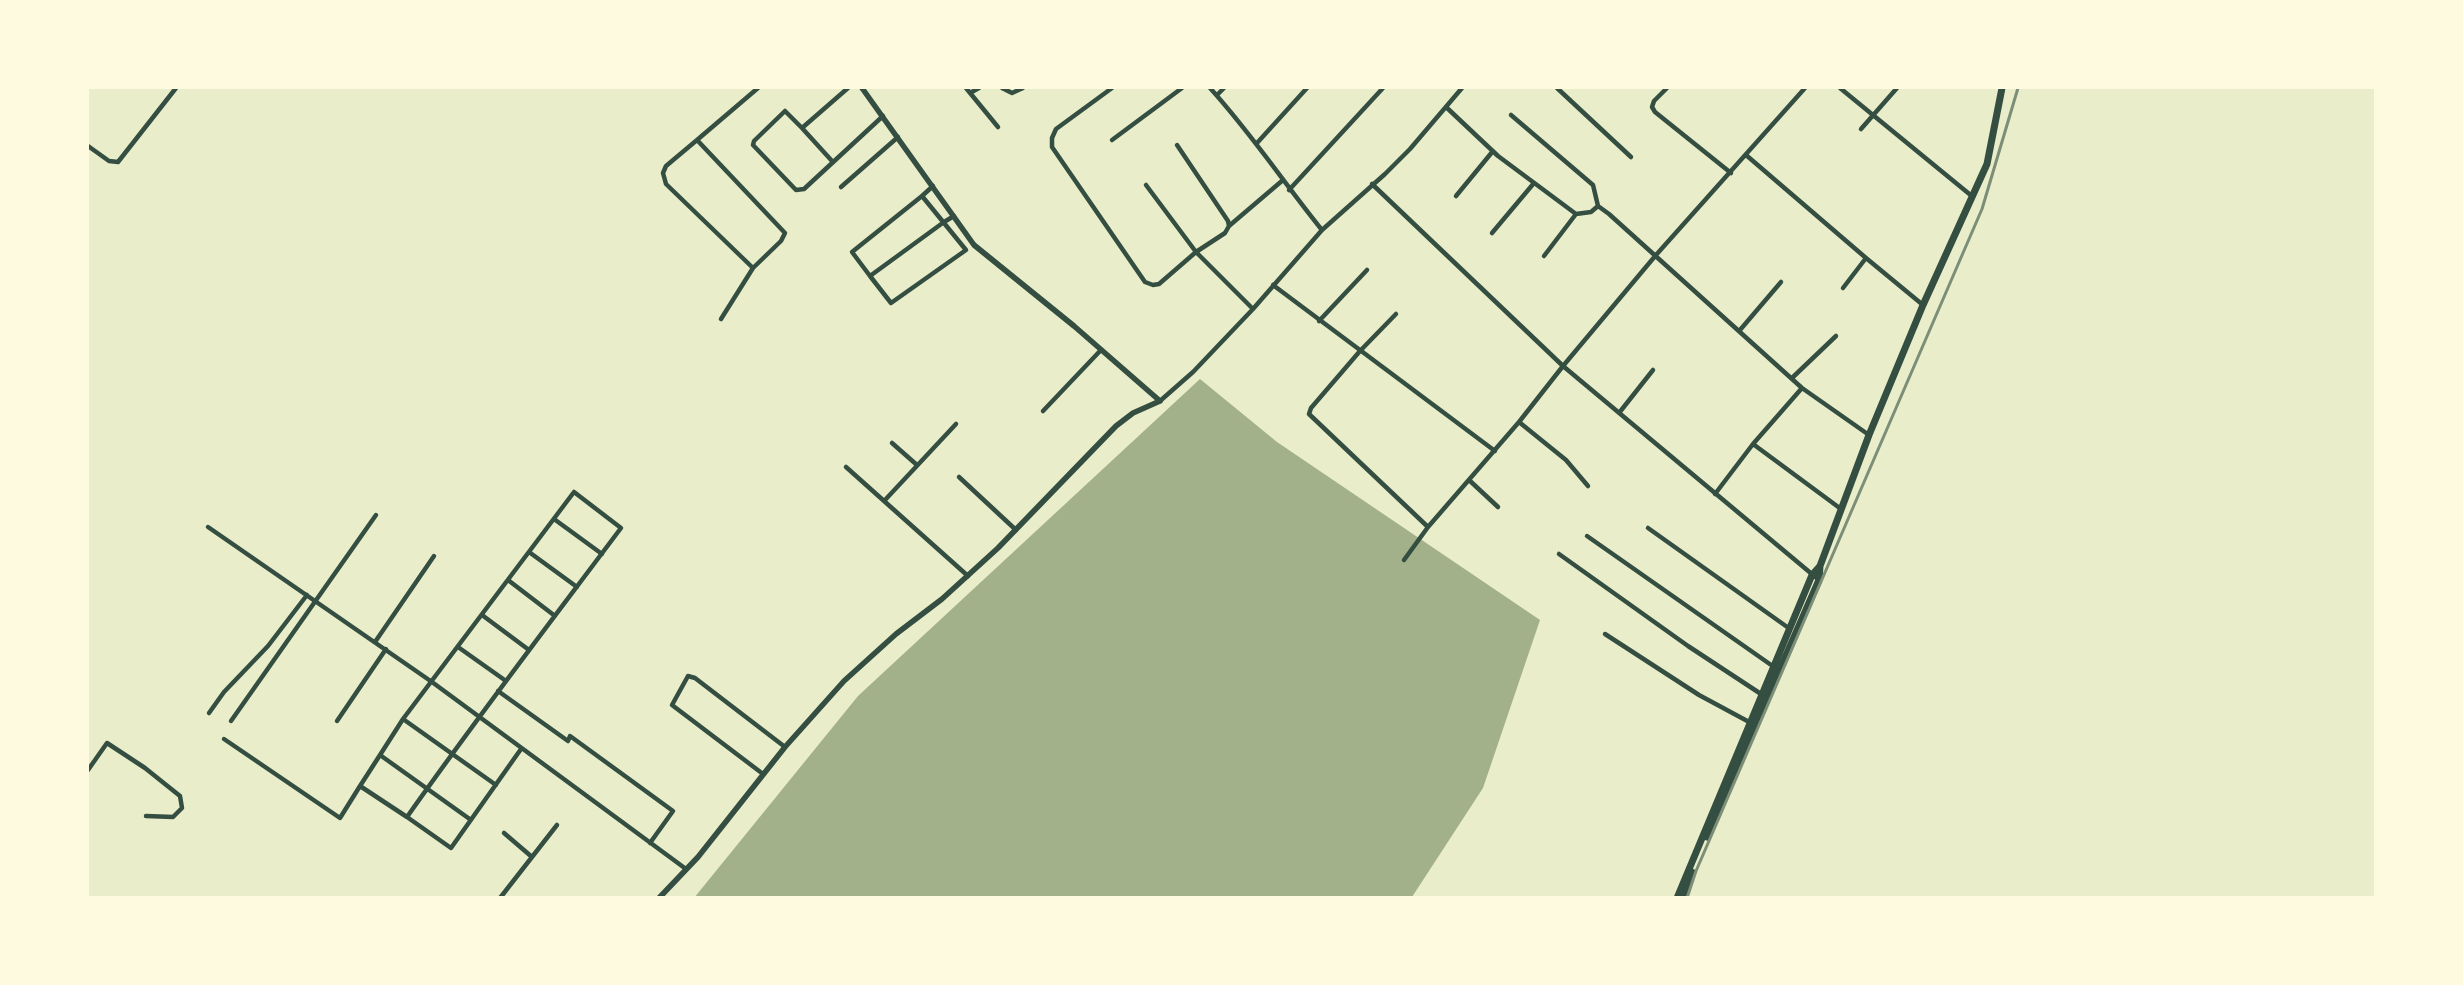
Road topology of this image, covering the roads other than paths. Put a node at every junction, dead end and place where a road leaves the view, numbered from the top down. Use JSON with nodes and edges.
{"nodes":[{"id":1,"x":176,"y":88,"type":"edge"},
{"id":2,"x":758,"y":88,"type":"edge"},
{"id":3,"x":848,"y":88,"type":"edge"},
{"id":4,"x":862,"y":88,"type":"edge"},
{"id":5,"x":966,"y":88,"type":"edge"},
{"id":6,"x":979,"y":88,"type":"edge"},
{"id":7,"x":1002,"y":88,"type":"edge"},
{"id":8,"x":1023,"y":88,"type":"edge"},
{"id":9,"x":1112,"y":88,"type":"edge"},
{"id":10,"x":1182,"y":88,"type":"edge"},
{"id":11,"x":1210,"y":88,"type":"edge"},
{"id":12,"x":1224,"y":88,"type":"edge"},
{"id":13,"x":1308,"y":88,"type":"edge"},
{"id":14,"x":1383,"y":88,"type":"edge"},
{"id":15,"x":1460,"y":88,"type":"edge"},
{"id":16,"x":1557,"y":88,"type":"edge"},
{"id":17,"x":1667,"y":88,"type":"edge"},
{"id":18,"x":1805,"y":88,"type":"edge"},
{"id":19,"x":1840,"y":88,"type":"edge"},
{"id":20,"x":1897,"y":88,"type":"edge"},
{"id":21,"x":2002,"y":88,"type":"edge"},
{"id":22,"x":970,"y":93,"type":"junction"},
{"id":23,"x":1217,"y":95,"type":"junction"},
{"id":24,"x":1446,"y":107,"type":"junction"},
{"id":25,"x":1510,"y":115,"type":"dead end"},
{"id":26,"x":1873,"y":115,"type":"junction"},
{"id":27,"x":883,"y":116,"type":"junction"},
{"id":28,"x":998,"y":127,"type":"dead end"},
{"id":29,"x":802,"y":128,"type":"junction"},
{"id":30,"x":1861,"y":129,"type":"dead end"},
{"id":31,"x":898,"y":137,"type":"junction"},
{"id":32,"x":698,"y":140,"type":"junction"},
{"id":33,"x":1112,"y":140,"type":"dead end"},
{"id":34,"x":1257,"y":143,"type":"junction"},
{"id":35,"x":1176,"y":145,"type":"dead end"},
{"id":36,"x":88,"y":146,"type":"edge"},
{"id":37,"x":1494,"y":151,"type":"junction"},
{"id":38,"x":1746,"y":155,"type":"junction"},
{"id":39,"x":1630,"y":157,"type":"dead end"},
{"id":40,"x":832,"y":161,"type":"junction"},
{"id":41,"x":1731,"y":173,"type":"junction"},
{"id":42,"x":1283,"y":180,"type":"junction"},
{"id":43,"x":1534,"y":183,"type":"junction"},
{"id":44,"x":1372,"y":184,"type":"junction"},
{"id":45,"x":1146,"y":185,"type":"dead end"},
{"id":46,"x":933,"y":186,"type":"junction"},
{"id":47,"x":841,"y":187,"type":"dead end"},
{"id":48,"x":1290,"y":190,"type":"junction"},
{"id":49,"x":922,"y":196,"type":"junction"},
{"id":50,"x":1456,"y":196,"type":"dead end"},
{"id":51,"x":1973,"y":197,"type":"junction"},
{"id":52,"x":1598,"y":206,"type":"junction"},
{"id":53,"x":1576,"y":214,"type":"junction"},
{"id":54,"x":954,"y":216,"type":"junction"},
{"id":55,"x":944,"y":222,"type":"junction"},
{"id":56,"x":1229,"y":226,"type":"junction"},
{"id":57,"x":1322,"y":230,"type":"junction"},
{"id":58,"x":1492,"y":233,"type":"dead end"},
{"id":59,"x":974,"y":245,"type":"junction"},
{"id":60,"x":966,"y":250,"type":"junction"},
{"id":61,"x":1196,"y":252,"type":"junction"},
{"id":62,"x":1656,"y":255,"type":"junction"},
{"id":63,"x":1544,"y":256,"type":"dead end"},
{"id":64,"x":1866,"y":258,"type":"junction"},
{"id":65,"x":753,"y":268,"type":"junction"},
{"id":66,"x":1367,"y":270,"type":"dead end"},
{"id":67,"x":870,"y":276,"type":"junction"},
{"id":68,"x":1781,"y":282,"type":"dead end"},
{"id":69,"x":1273,"y":285,"type":"junction"},
{"id":70,"x":1843,"y":288,"type":"dead end"},
{"id":71,"x":1923,"y":305,"type":"junction"},
{"id":72,"x":1253,"y":309,"type":"junction"},
{"id":73,"x":1396,"y":314,"type":"dead end"},
{"id":74,"x":721,"y":319,"type":"dead end"},
{"id":75,"x":1319,"y":321,"type":"junction"},
{"id":76,"x":1740,"y":330,"type":"junction"},
{"id":77,"x":1836,"y":336,"type":"dead end"},
{"id":78,"x":1100,"y":350,"type":"junction"},
{"id":79,"x":1360,"y":351,"type":"junction"},
{"id":80,"x":1563,"y":366,"type":"junction"},
{"id":81,"x":1653,"y":370,"type":"dead end"},
{"id":82,"x":1792,"y":378,"type":"junction"},
{"id":83,"x":1802,"y":388,"type":"junction"},
{"id":84,"x":1160,"y":401,"type":"junction"},
{"id":85,"x":1043,"y":411,"type":"dead end"},
{"id":86,"x":1619,"y":413,"type":"junction"},
{"id":87,"x":1519,"y":422,"type":"junction"},
{"id":88,"x":956,"y":424,"type":"dead end"},
{"id":89,"x":1869,"y":435,"type":"junction"},
{"id":90,"x":892,"y":443,"type":"dead end"},
{"id":91,"x":1753,"y":444,"type":"junction"},
{"id":92,"x":1495,"y":451,"type":"junction"},
{"id":93,"x":918,"y":465,"type":"junction"},
{"id":94,"x":846,"y":467,"type":"dead end"},
{"id":95,"x":959,"y":477,"type":"dead end"},
{"id":96,"x":1469,"y":480,"type":"junction"},
{"id":97,"x":1588,"y":486,"type":"dead end"},
{"id":98,"x":1715,"y":494,"type":"junction"},
{"id":99,"x":885,"y":500,"type":"junction"},
{"id":100,"x":1498,"y":507,"type":"dead end"},
{"id":101,"x":1841,"y":509,"type":"junction"},
{"id":102,"x":376,"y":515,"type":"dead end"},
{"id":103,"x":554,"y":519,"type":"junction"},
{"id":104,"x":208,"y":526,"type":"dead end"},
{"id":105,"x":1428,"y":527,"type":"junction"},
{"id":106,"x":1648,"y":528,"type":"dead end"},
{"id":107,"x":1016,"y":530,"type":"junction"},
{"id":108,"x":1587,"y":536,"type":"dead end"},
{"id":109,"x":529,"y":552,"type":"junction"},
{"id":110,"x":602,"y":554,"type":"junction"},
{"id":111,"x":1559,"y":554,"type":"dead end"},
{"id":112,"x":434,"y":556,"type":"dead end"},
{"id":113,"x":1404,"y":560,"type":"dead end"},
{"id":114,"x":1820,"y":566,"type":"junction"},
{"id":115,"x":1812,"y":575,"type":"junction"},
{"id":116,"x":968,"y":576,"type":"junction"},
{"id":117,"x":508,"y":580,"type":"junction"},
{"id":118,"x":1819,"y":580,"type":"junction"},
{"id":119,"x":577,"y":587,"type":"junction"},
{"id":120,"x":307,"y":595,"type":"junction"},
{"id":121,"x":315,"y":600,"type":"junction"},
{"id":122,"x":482,"y":615,"type":"junction"},
{"id":123,"x":555,"y":616,"type":"junction"},
{"id":124,"x":1790,"y":629,"type":"junction"},
{"id":125,"x":1605,"y":634,"type":"dead end"},
{"id":126,"x":375,"y":642,"type":"junction"},
{"id":127,"x":458,"y":647,"type":"junction"},
{"id":128,"x":386,"y":649,"type":"junction"},
{"id":129,"x":529,"y":650,"type":"junction"},
{"id":130,"x":1774,"y":667,"type":"junction"},
{"id":131,"x":506,"y":681,"type":"junction"},
{"id":132,"x":432,"y":682,"type":"junction"},
{"id":133,"x":498,"y":692,"type":"junction"},
{"id":134,"x":1761,"y":694,"type":"junction"},
{"id":135,"x":209,"y":713,"type":"dead end"},
{"id":136,"x":478,"y":718,"type":"junction"},
{"id":137,"x":403,"y":720,"type":"junction"},
{"id":138,"x":231,"y":721,"type":"dead end"},
{"id":139,"x":337,"y":721,"type":"dead end"},
{"id":140,"x":1751,"y":723,"type":"junction"},
{"id":141,"x":224,"y":739,"type":"dead end"},
{"id":142,"x":785,"y":746,"type":"junction"},
{"id":143,"x":521,"y":749,"type":"junction"},
{"id":144,"x":452,"y":754,"type":"junction"},
{"id":145,"x":380,"y":755,"type":"junction"},
{"id":146,"x":88,"y":770,"type":"edge"},
{"id":147,"x":763,"y":774,"type":"junction"},
{"id":148,"x":496,"y":785,"type":"junction"},
{"id":149,"x":360,"y":786,"type":"junction"},
{"id":150,"x":427,"y":790,"type":"junction"},
{"id":151,"x":146,"y":816,"type":"dead end"},
{"id":152,"x":407,"y":817,"type":"junction"},
{"id":153,"x":471,"y":820,"type":"junction"},
{"id":154,"x":557,"y":825,"type":"dead end"},
{"id":155,"x":504,"y":833,"type":"dead end"},
{"id":156,"x":650,"y":843,"type":"junction"},
{"id":157,"x":532,"y":857,"type":"junction"},
{"id":158,"x":686,"y":869,"type":"junction"},
{"id":159,"x":500,"y":898,"type":"edge"},
{"id":160,"x":659,"y":898,"type":"edge"},
{"id":161,"x":1677,"y":898,"type":"edge"},
{"id":162,"x":1684,"y":898,"type":"edge"}],
"edges":[{"from":1,"to":36,"type":"street"},
{"from":2,"to":32,"type":"street"},
{"from":3,"to":29,"type":"street"},
{"from":4,"to":27,"type":"street"},
{"from":5,"to":22,"type":"street"},
{"from":6,"to":22,"type":"street"},
{"from":7,"to":8,"type":"street"},
{"from":9,"to":61,"type":"street"},
{"from":10,"to":33,"type":"street"},
{"from":11,"to":23,"type":"street"},
{"from":12,"to":23,"type":"street"},
{"from":13,"to":34,"type":"street"},
{"from":14,"to":48,"type":"street"},
{"from":15,"to":24,"type":"street"},
{"from":16,"to":39,"type":"street"},
{"from":17,"to":41,"type":"street"},
{"from":18,"to":38,"type":"street"},
{"from":19,"to":26,"type":"street"},
{"from":20,"to":26,"type":"street"},
{"from":21,"to":51,"type":"main road"},
{"from":22,"to":28,"type":"street"},
{"from":23,"to":34,"type":"street"},
{"from":24,"to":37,"type":"street"},
{"from":24,"to":44,"type":"street"},
{"from":25,"to":52,"type":"street"},
{"from":26,"to":30,"type":"street"},
{"from":26,"to":51,"type":"street"},
{"from":27,"to":31,"type":"street"},
{"from":27,"to":40,"type":"street"},
{"from":29,"to":40,"type":"street"},
{"from":29,"to":40,"type":"street"},
{"from":31,"to":46,"type":"street"},
{"from":31,"to":47,"type":"street"},
{"from":32,"to":65,"type":"street"},
{"from":32,"to":65,"type":"street"},
{"from":34,"to":42,"type":"street"},
{"from":35,"to":56,"type":"street"},
{"from":37,"to":43,"type":"street"},
{"from":37,"to":50,"type":"street"},
{"from":38,"to":41,"type":"street"},
{"from":38,"to":64,"type":"street"},
{"from":41,"to":62,"type":"street"},
{"from":42,"to":48,"type":"street"},
{"from":42,"to":56,"type":"street"},
{"from":43,"to":53,"type":"street"},
{"from":43,"to":58,"type":"street"},
{"from":44,"to":57,"type":"street"},
{"from":44,"to":80,"type":"street"},
{"from":45,"to":61,"type":"street"},
{"from":46,"to":49,"type":"street"},
{"from":46,"to":54,"type":"street"},
{"from":48,"to":57,"type":"street"},
{"from":49,"to":55,"type":"street"},
{"from":49,"to":67,"type":"street"},
{"from":51,"to":71,"type":"main road"},
{"from":52,"to":53,"type":"street"},
{"from":52,"to":62,"type":"street"},
{"from":53,"to":63,"type":"street"},
{"from":54,"to":55,"type":"street"},
{"from":54,"to":59,"type":"street"},
{"from":55,"to":60,"type":"street"},
{"from":55,"to":67,"type":"street"},
{"from":56,"to":61,"type":"street"},
{"from":57,"to":69,"type":"street"},
{"from":59,"to":60,"type":"street"},
{"from":59,"to":78,"type":"street"},
{"from":60,"to":67,"type":"street"},
{"from":61,"to":72,"type":"street"},
{"from":62,"to":76,"type":"street"},
{"from":62,"to":80,"type":"street"},
{"from":64,"to":70,"type":"street"},
{"from":64,"to":71,"type":"street"},
{"from":65,"to":74,"type":"street"},
{"from":66,"to":75,"type":"street"},
{"from":68,"to":76,"type":"street"},
{"from":69,"to":72,"type":"street"},
{"from":69,"to":75,"type":"street"},
{"from":71,"to":89,"type":"main road"},
{"from":72,"to":84,"type":"street"},
{"from":73,"to":79,"type":"street"},
{"from":75,"to":79,"type":"street"},
{"from":76,"to":82,"type":"street"},
{"from":77,"to":82,"type":"street"},
{"from":78,"to":84,"type":"street"},
{"from":78,"to":85,"type":"street"},
{"from":79,"to":92,"type":"street"},
{"from":79,"to":105,"type":"street"},
{"from":80,"to":86,"type":"street"},
{"from":80,"to":87,"type":"street"},
{"from":81,"to":86,"type":"street"},
{"from":82,"to":83,"type":"street"},
{"from":83,"to":89,"type":"street"},
{"from":83,"to":91,"type":"street"},
{"from":84,"to":107,"type":"street"},
{"from":86,"to":98,"type":"street"},
{"from":87,"to":92,"type":"street"},
{"from":87,"to":97,"type":"street"},
{"from":88,"to":93,"type":"street"},
{"from":89,"to":101,"type":"main road"},
{"from":90,"to":93,"type":"street"},
{"from":91,"to":98,"type":"street"},
{"from":91,"to":101,"type":"street"},
{"from":92,"to":96,"type":"street"},
{"from":93,"to":99,"type":"street"},
{"from":94,"to":99,"type":"street"},
{"from":95,"to":107,"type":"street"},
{"from":96,"to":100,"type":"street"},
{"from":96,"to":105,"type":"street"},
{"from":98,"to":115,"type":"street"},
{"from":99,"to":116,"type":"street"},
{"from":101,"to":114,"type":"main road"},
{"from":102,"to":121,"type":"street"},
{"from":103,"to":109,"type":"street"},
{"from":103,"to":110,"type":"street"},
{"from":103,"to":110,"type":"street"},
{"from":104,"to":120,"type":"street"},
{"from":105,"to":113,"type":"street"},
{"from":106,"to":124,"type":"street"},
{"from":107,"to":116,"type":"street"},
{"from":108,"to":130,"type":"street"},
{"from":109,"to":117,"type":"street"},
{"from":109,"to":119,"type":"street"},
{"from":110,"to":119,"type":"street"},
{"from":111,"to":134,"type":"street"},
{"from":112,"to":126,"type":"street"},
{"from":114,"to":115,"type":"main road"},
{"from":114,"to":118,"type":"main road"},
{"from":115,"to":118,"type":"street"},
{"from":115,"to":124,"type":"main road"},
{"from":116,"to":142,"type":"street"},
{"from":117,"to":122,"type":"street"},
{"from":117,"to":123,"type":"street"},
{"from":118,"to":162,"type":"main road"},
{"from":119,"to":123,"type":"street"},
{"from":120,"to":121,"type":"street"},
{"from":120,"to":135,"type":"street"},
{"from":121,"to":126,"type":"street"},
{"from":121,"to":138,"type":"street"},
{"from":122,"to":127,"type":"street"},
{"from":122,"to":129,"type":"street"},
{"from":123,"to":129,"type":"street"},
{"from":124,"to":130,"type":"main road"},
{"from":125,"to":140,"type":"street"},
{"from":126,"to":128,"type":"street"},
{"from":127,"to":131,"type":"street"},
{"from":127,"to":132,"type":"street"},
{"from":128,"to":132,"type":"street"},
{"from":128,"to":139,"type":"street"},
{"from":129,"to":131,"type":"street"},
{"from":130,"to":134,"type":"main road"},
{"from":131,"to":133,"type":"street"},
{"from":132,"to":136,"type":"street"},
{"from":132,"to":137,"type":"street"},
{"from":133,"to":136,"type":"street"},
{"from":133,"to":156,"type":"street"},
{"from":134,"to":140,"type":"main road"},
{"from":136,"to":143,"type":"street"},
{"from":136,"to":144,"type":"street"},
{"from":137,"to":144,"type":"street"},
{"from":137,"to":145,"type":"street"},
{"from":140,"to":161,"type":"main road"},
{"from":141,"to":149,"type":"street"},
{"from":142,"to":147,"type":"street"},
{"from":142,"to":147,"type":"street"},
{"from":143,"to":148,"type":"street"},
{"from":143,"to":156,"type":"street"},
{"from":144,"to":148,"type":"street"},
{"from":144,"to":150,"type":"street"},
{"from":145,"to":149,"type":"street"},
{"from":145,"to":150,"type":"street"},
{"from":146,"to":151,"type":"street"},
{"from":147,"to":158,"type":"street"},
{"from":148,"to":153,"type":"street"},
{"from":149,"to":152,"type":"street"},
{"from":150,"to":152,"type":"street"},
{"from":150,"to":153,"type":"street"},
{"from":152,"to":153,"type":"street"},
{"from":154,"to":157,"type":"street"},
{"from":155,"to":157,"type":"street"},
{"from":156,"to":158,"type":"street"},
{"from":157,"to":159,"type":"street"},
{"from":158,"to":160,"type":"street"}]}
